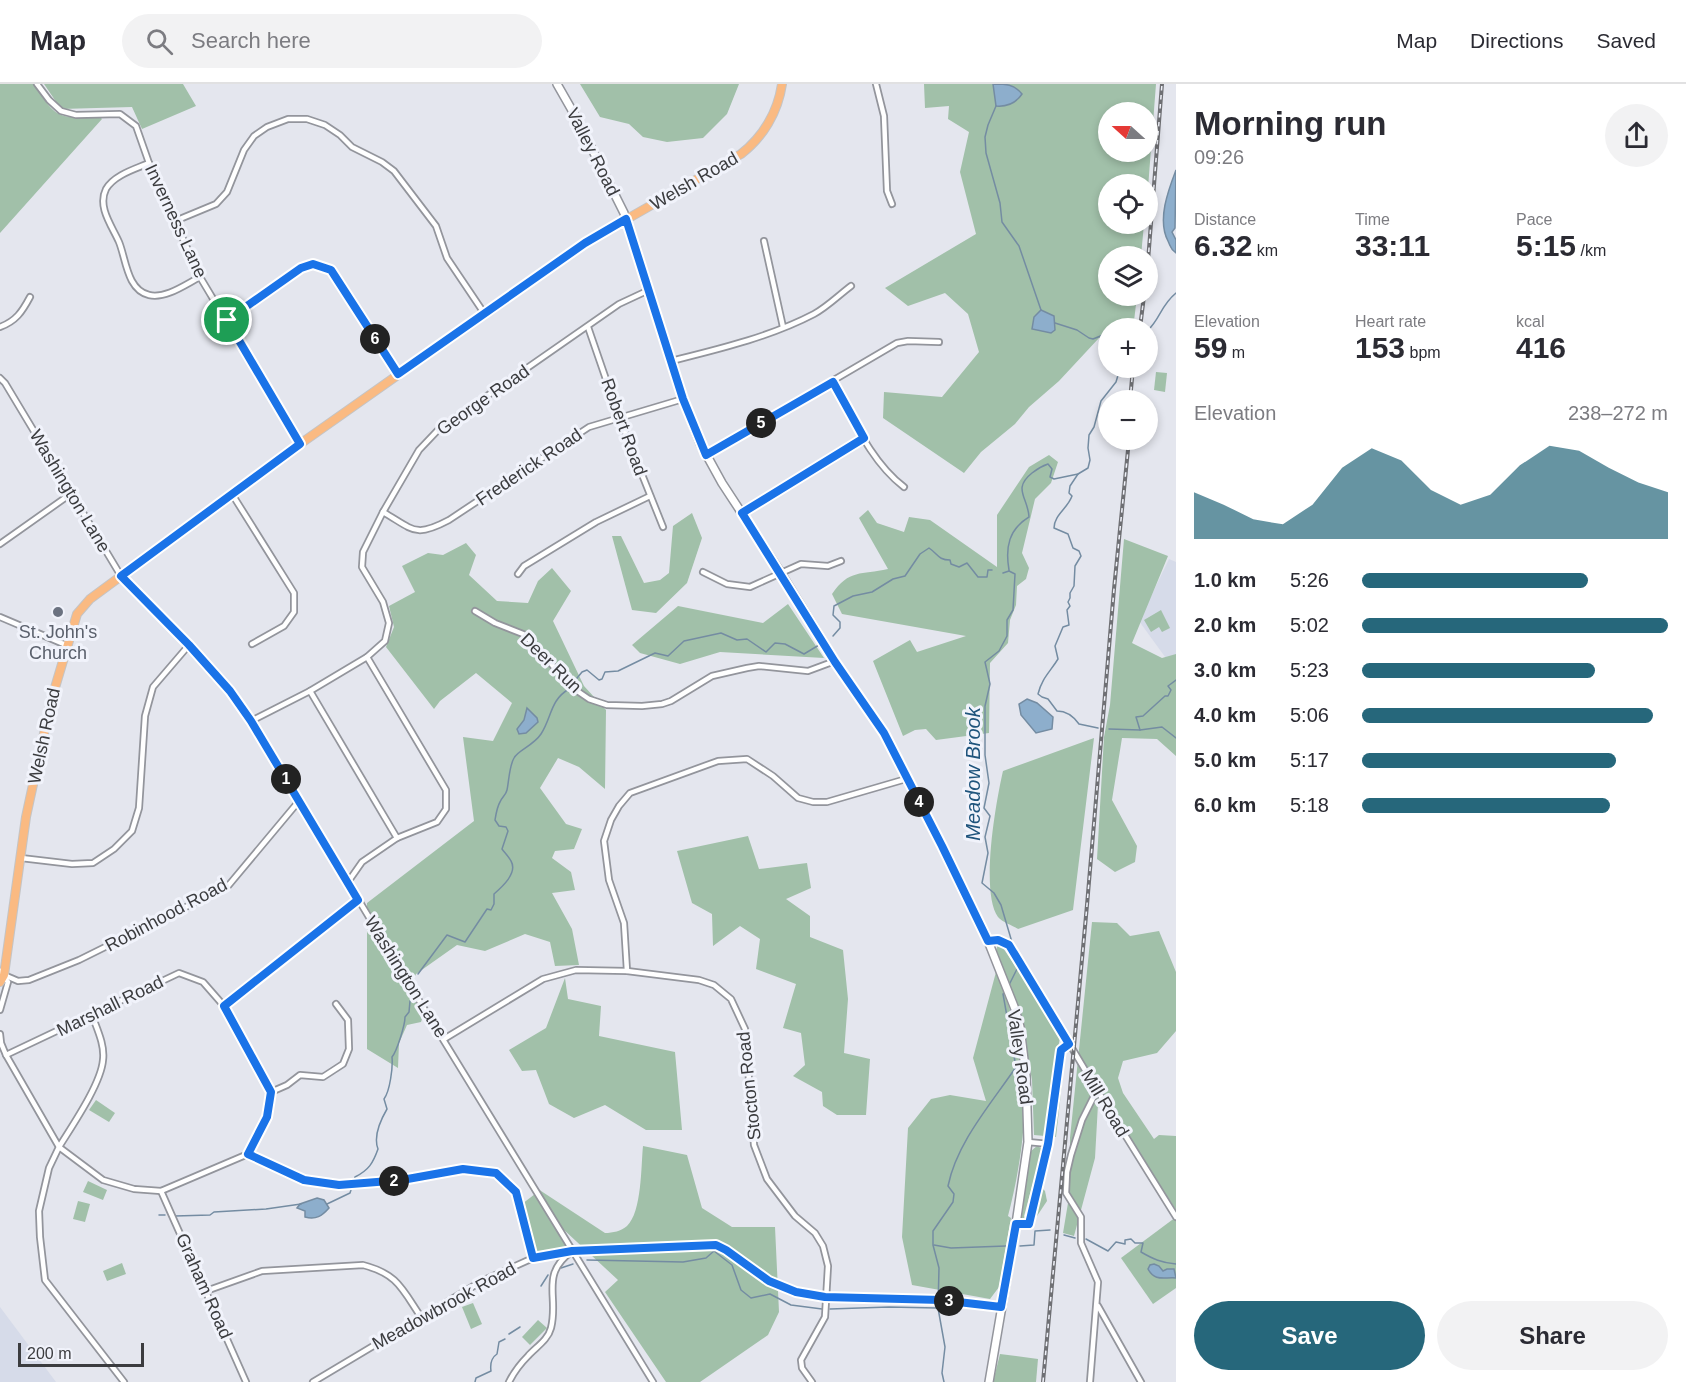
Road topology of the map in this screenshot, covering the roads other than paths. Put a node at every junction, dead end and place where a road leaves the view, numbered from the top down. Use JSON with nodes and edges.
{"nodes":[{"id":1,"x":38,"y":84,"type":"edge"},
{"id":2,"x":557,"y":84,"type":"edge"},
{"id":3,"x":782,"y":84,"type":"edge"},
{"id":4,"x":876,"y":84,"type":"edge"},
{"id":5,"x":149,"y":163,"type":"junction"},
{"id":6,"x":892,"y":204,"type":"dead end"},
{"id":7,"x":626,"y":219,"type":"junction"},
{"id":8,"x":175,"y":221,"type":"junction"},
{"id":9,"x":764,"y":241,"type":"dead end"},
{"id":10,"x":200,"y":277,"type":"junction"},
{"id":11,"x":851,"y":286,"type":"dead end"},
{"id":12,"x":649,"y":290,"type":"junction"},
{"id":13,"x":30,"y":297,"type":"dead end"},
{"id":14,"x":484,"y":313,"type":"junction"},
{"id":15,"x":227,"y":320,"type":"junction"},
{"id":16,"x":0,"y":327,"type":"edge"},
{"id":17,"x":588,"y":327,"type":"junction"},
{"id":18,"x":783,"y":327,"type":"junction"},
{"id":19,"x":939,"y":342,"type":"dead end"},
{"id":20,"x":671,"y":361,"type":"junction"},
{"id":21,"x":398,"y":374,"type":"junction"},
{"id":22,"x":0,"y":378,"type":"edge"},
{"id":23,"x":833,"y":382,"type":"junction"},
{"id":24,"x":683,"y":399,"type":"junction"},
{"id":25,"x":619,"y":417,"type":"junction"},
{"id":26,"x":864,"y":438,"type":"junction"},
{"id":27,"x":300,"y":444,"type":"junction"},
{"id":28,"x":706,"y":455,"type":"junction"},
{"id":29,"x":904,"y":487,"type":"dead end"},
{"id":30,"x":72,"y":493,"type":"junction"},
{"id":31,"x":232,"y":494,"type":"junction"},
{"id":32,"x":650,"y":496,"type":"junction"},
{"id":33,"x":383,"y":512,"type":"junction"},
{"id":34,"x":742,"y":513,"type":"junction"},
{"id":35,"x":663,"y":526,"type":"dead end"},
{"id":36,"x":0,"y":544,"type":"edge"},
{"id":37,"x":841,"y":561,"type":"dead end"},
{"id":38,"x":703,"y":572,"type":"dead end"},
{"id":39,"x":781,"y":573,"type":"junction"},
{"id":40,"x":518,"y":574,"type":"dead end"},
{"id":41,"x":121,"y":576,"type":"junction"},
{"id":42,"x":475,"y":611,"type":"dead end"},
{"id":43,"x":0,"y":617,"type":"edge"},
{"id":44,"x":252,"y":644,"type":"dead end"},
{"id":45,"x":66,"y":645,"type":"junction"},
{"id":46,"x":189,"y":645,"type":"junction"},
{"id":47,"x":367,"y":657,"type":"junction"},
{"id":48,"x":835,"y":662,"type":"junction"},
{"id":49,"x":310,"y":691,"type":"junction"},
{"id":50,"x":251,"y":721,"type":"junction"},
{"id":51,"x":906,"y":778,"type":"junction"},
{"id":52,"x":299,"y":801,"type":"junction"},
{"id":53,"x":397,"y":838,"type":"junction"},
{"id":54,"x":21,"y":858,"type":"junction"},
{"id":55,"x":348,"y":882,"type":"junction"},
{"id":56,"x":358,"y":900,"type":"junction"},
{"id":57,"x":988,"y":941,"type":"junction"},
{"id":58,"x":627,"y":971,"type":"junction"},
{"id":59,"x":1,"y":976,"type":"edge"},
{"id":60,"x":336,"y":1004,"type":"dead end"},
{"id":61,"x":224,"y":1006,"type":"junction"},
{"id":62,"x":0,"y":1010,"type":"edge"},
{"id":63,"x":92,"y":1015,"type":"junction"},
{"id":64,"x":0,"y":1034,"type":"edge"},
{"id":65,"x":444,"y":1039,"type":"junction"},
{"id":66,"x":1069,"y":1044,"type":"junction"},
{"id":67,"x":6,"y":1055,"type":"junction"},
{"id":68,"x":1097,"y":1090,"type":"junction"},
{"id":69,"x":271,"y":1092,"type":"junction"},
{"id":70,"x":1028,"y":1142,"type":"junction"},
{"id":71,"x":1048,"y":1144,"type":"junction"},
{"id":72,"x":59,"y":1147,"type":"junction"},
{"id":73,"x":248,"y":1154,"type":"junction"},
{"id":74,"x":161,"y":1191,"type":"junction"},
{"id":75,"x":1176,"y":1217,"type":"edge"},
{"id":76,"x":1016,"y":1224,"type":"junction"},
{"id":77,"x":572,"y":1251,"type":"junction"},
{"id":78,"x":533,"y":1258,"type":"junction"},
{"id":79,"x":206,"y":1291,"type":"junction"},
{"id":80,"x":825,"y":1297,"type":"junction"},
{"id":81,"x":1097,"y":1305,"type":"junction"},
{"id":82,"x":1001,"y":1307,"type":"junction"},
{"id":83,"x":421,"y":1317,"type":"junction"},
{"id":84,"x":124,"y":1382,"type":"edge"},
{"id":85,"x":246,"y":1382,"type":"edge"},
{"id":86,"x":312,"y":1382,"type":"edge"},
{"id":87,"x":509,"y":1382,"type":"edge"},
{"id":88,"x":653,"y":1382,"type":"edge"},
{"id":89,"x":812,"y":1382,"type":"edge"},
{"id":90,"x":989,"y":1382,"type":"edge"},
{"id":91,"x":1090,"y":1382,"type":"edge"},
{"id":92,"x":1141,"y":1382,"type":"edge"}],
"edges":[{"from":1,"to":5,"type":"street","name":"Inverness Lane"},
{"from":2,"to":7,"type":"main road","name":"Valley Road"},
{"from":3,"to":7,"type":"main road","name":"Welsh Road"},
{"from":4,"to":6,"type":"street"},
{"from":5,"to":8,"type":"street","name":"Inverness Lane"},
{"from":5,"to":10,"type":"street"},
{"from":7,"to":12,"type":"main road","name":"Valley Road"},
{"from":7,"to":14,"type":"main road","name":"Welsh Road"},
{"from":8,"to":10,"type":"street","name":"Inverness Lane"},
{"from":8,"to":14,"type":"street"},
{"from":9,"to":18,"type":"street"},
{"from":10,"to":15,"type":"street","name":"Inverness Lane"},
{"from":11,"to":18,"type":"street"},
{"from":12,"to":17,"type":"street","name":"George Road"},
{"from":12,"to":20,"type":"main road","name":"Valley Road"},
{"from":13,"to":16,"type":"street"},
{"from":14,"to":21,"type":"main road","name":"Welsh Road"},
{"from":15,"to":21,"type":"street"},
{"from":15,"to":27,"type":"street","name":"Inverness Lane"},
{"from":17,"to":25,"type":"street","name":"Robert Road"},
{"from":17,"to":33,"type":"street","name":"George Road"},
{"from":18,"to":20,"type":"street"},
{"from":19,"to":23,"type":"street"},
{"from":20,"to":24,"type":"main road","name":"Valley Road"},
{"from":21,"to":27,"type":"main road","name":"Welsh Road"},
{"from":22,"to":30,"type":"street","name":"Washington Lane"},
{"from":23,"to":26,"type":"street"},
{"from":23,"to":28,"type":"street"},
{"from":24,"to":25,"type":"street","name":"Frederick Road"},
{"from":24,"to":28,"type":"main road","name":"Valley Road"},
{"from":25,"to":32,"type":"street","name":"Robert Road"},
{"from":25,"to":33,"type":"street","name":"Frederick Road"},
{"from":26,"to":29,"type":"street"},
{"from":26,"to":34,"type":"street"},
{"from":27,"to":31,"type":"main road","name":"Welsh Road"},
{"from":28,"to":34,"type":"main road","name":"Valley Road"},
{"from":30,"to":36,"type":"street"},
{"from":30,"to":41,"type":"street","name":"Washington Lane"},
{"from":31,"to":41,"type":"main road","name":"Welsh Road"},
{"from":31,"to":44,"type":"street"},
{"from":32,"to":35,"type":"street","name":"Robert Road"},
{"from":32,"to":40,"type":"street"},
{"from":33,"to":47,"type":"street","name":"George Road"},
{"from":34,"to":39,"type":"main road","name":"Valley Road"},
{"from":37,"to":39,"type":"street"},
{"from":38,"to":39,"type":"street"},
{"from":39,"to":48,"type":"main road","name":"Valley Road"},
{"from":41,"to":45,"type":"main road","name":"Welsh Road"},
{"from":41,"to":46,"type":"street","name":"Washington Lane"},
{"from":42,"to":48,"type":"street","name":"Deer Run"},
{"from":43,"to":45,"type":"street"},
{"from":45,"to":54,"type":"main road","name":"Welsh Road"},
{"from":46,"to":50,"type":"street","name":"Washington Lane"},
{"from":46,"to":54,"type":"street"},
{"from":47,"to":49,"type":"street","name":"George Road"},
{"from":47,"to":53,"type":"street"},
{"from":48,"to":51,"type":"main road","name":"Valley Road"},
{"from":49,"to":50,"type":"street","name":"George Road"},
{"from":49,"to":53,"type":"street"},
{"from":50,"to":52,"type":"street","name":"Washington Lane"},
{"from":51,"to":57,"type":"main road","name":"Valley Road"},
{"from":51,"to":58,"type":"street"},
{"from":52,"to":55,"type":"street","name":"Washington Lane"},
{"from":52,"to":59,"type":"street","name":"Robinhood Road"},
{"from":53,"to":55,"type":"street"},
{"from":54,"to":59,"type":"main road","name":"Welsh Road"},
{"from":55,"to":56,"type":"street","name":"Washington Lane"},
{"from":56,"to":61,"type":"street"},
{"from":56,"to":65,"type":"street","name":"Washington Lane"},
{"from":57,"to":66,"type":"street","name":"Mill Road"},
{"from":57,"to":70,"type":"main road","name":"Valley Road"},
{"from":58,"to":65,"type":"street","name":"Stocton Road"},
{"from":58,"to":80,"type":"street","name":"Stocton Road"},
{"from":59,"to":62,"type":"street"},
{"from":60,"to":69,"type":"street"},
{"from":61,"to":63,"type":"street","name":"Marshall Road"},
{"from":61,"to":69,"type":"street"},
{"from":63,"to":67,"type":"street","name":"Marshall Road"},
{"from":63,"to":72,"type":"street"},
{"from":64,"to":67,"type":"street"},
{"from":65,"to":77,"type":"street","name":"Washington Lane"},
{"from":66,"to":68,"type":"street","name":"Mill Road"},
{"from":66,"to":71,"type":"street"},
{"from":67,"to":72,"type":"street"},
{"from":68,"to":75,"type":"street","name":"Mill Road"},
{"from":68,"to":81,"type":"street"},
{"from":69,"to":73,"type":"street"},
{"from":70,"to":71,"type":"street"},
{"from":70,"to":76,"type":"main road","name":"Valley Road"},
{"from":71,"to":76,"type":"street"},
{"from":72,"to":74,"type":"street"},
{"from":72,"to":84,"type":"street"},
{"from":73,"to":74,"type":"street"},
{"from":73,"to":78,"type":"street"},
{"from":74,"to":79,"type":"street","name":"Graham Road"},
{"from":76,"to":82,"type":"main road","name":"Valley Road"},
{"from":77,"to":78,"type":"street","name":"Meadowbrook Road"},
{"from":77,"to":80,"type":"street","name":"Meadowbrook Road"},
{"from":77,"to":87,"type":"street"},
{"from":77,"to":88,"type":"street","name":"Washington Lane"},
{"from":78,"to":83,"type":"street","name":"Meadowbrook Road"},
{"from":79,"to":83,"type":"street"},
{"from":79,"to":85,"type":"street","name":"Graham Road"},
{"from":80,"to":82,"type":"street","name":"Meadowbrook Road"},
{"from":80,"to":89,"type":"street","name":"Stocton Road"},
{"from":81,"to":91,"type":"street"},
{"from":81,"to":92,"type":"street"},
{"from":82,"to":90,"type":"main road","name":"Valley Road"},
{"from":83,"to":86,"type":"street","name":"Meadowbrook Road"}]}
